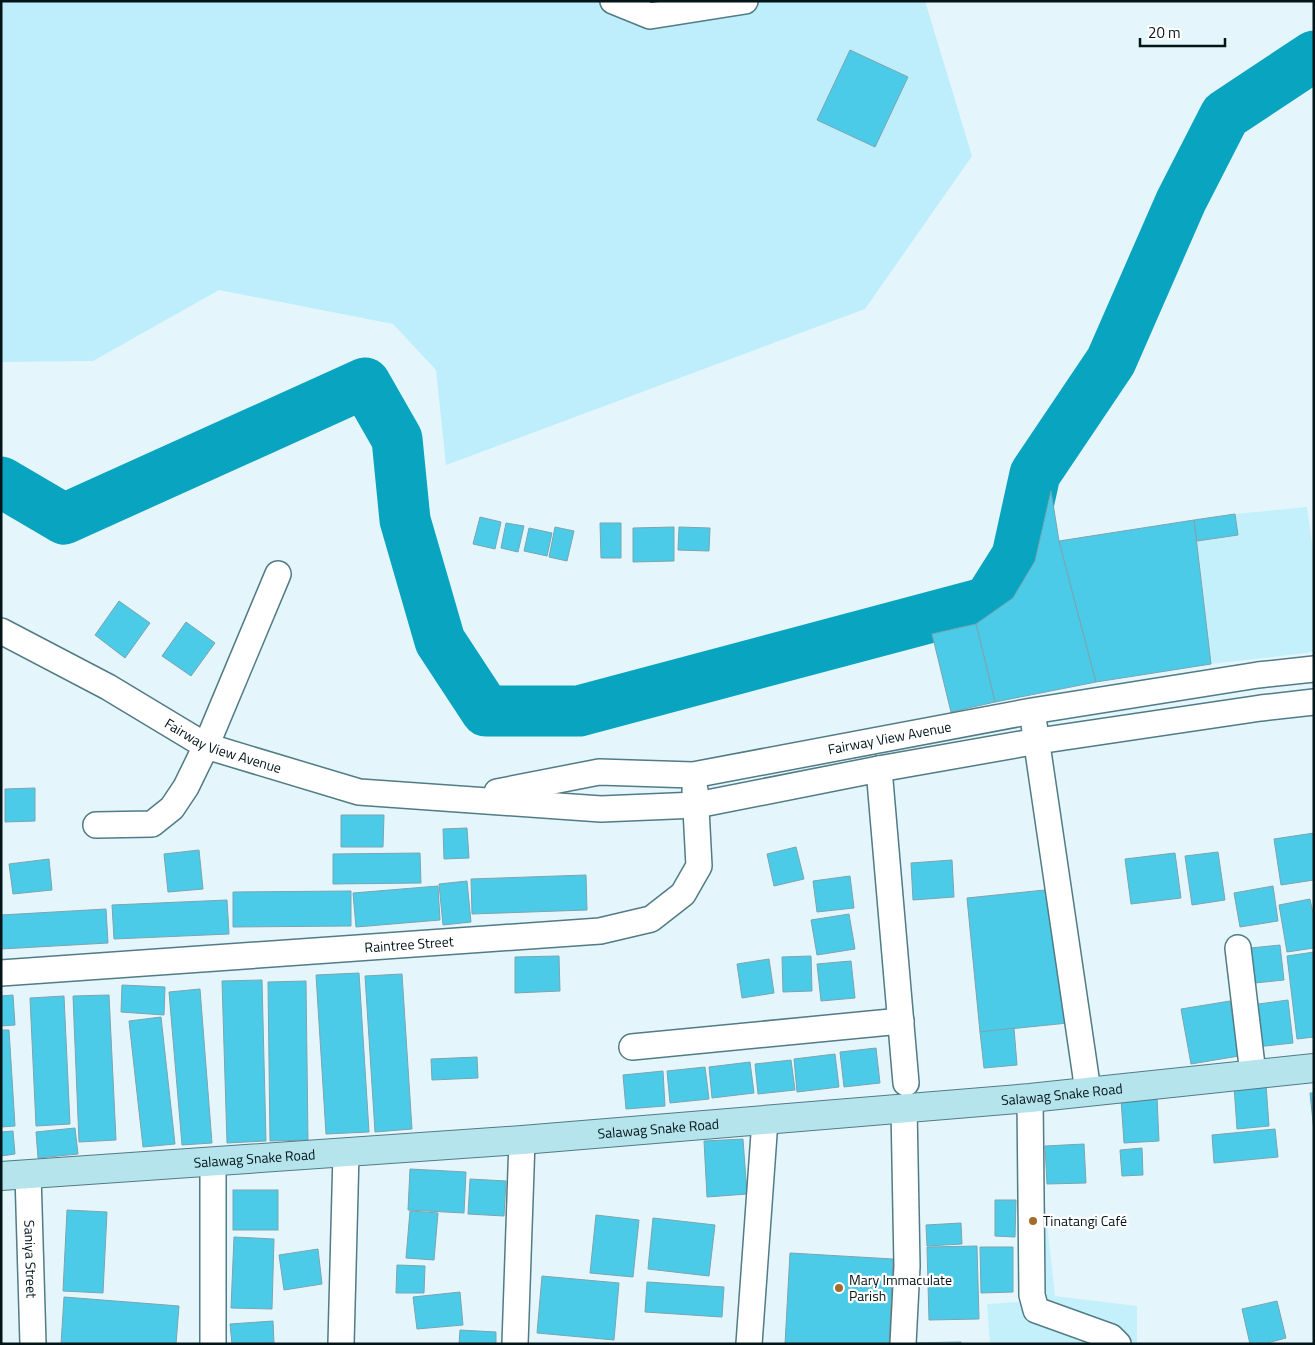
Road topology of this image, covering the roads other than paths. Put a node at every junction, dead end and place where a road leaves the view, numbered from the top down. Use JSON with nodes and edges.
{"nodes":[{"id":1,"x":613,"y":1,"type":"edge"},
{"id":2,"x":745,"y":1,"type":"edge"},
{"id":3,"x":278,"y":574,"type":"dead end"},
{"id":4,"x":1,"y":631,"type":"edge"},
{"id":5,"x":1314,"y":669,"type":"edge"},
{"id":6,"x":1258,"y":675,"type":"junction"},
{"id":7,"x":1314,"y":702,"type":"edge"},
{"id":8,"x":1261,"y":708,"type":"junction"},
{"id":9,"x":1032,"y":712,"type":"junction"},
{"id":10,"x":1038,"y":741,"type":"junction"},
{"id":11,"x":206,"y":746,"type":"junction"},
{"id":12,"x":879,"y":769,"type":"junction"},
{"id":13,"x":693,"y":775,"type":"junction"},
{"id":14,"x":465,"y":799,"type":"junction"},
{"id":15,"x":696,"y":805,"type":"junction"},
{"id":16,"x":96,"y":825,"type":"dead end"},
{"id":17,"x":1238,"y":948,"type":"dead end"},
{"id":18,"x":1,"y":972,"type":"edge"},
{"id":19,"x":901,"y":1021,"type":"junction"},
{"id":20,"x":632,"y":1046,"type":"dead end"},
{"id":21,"x":1314,"y":1068,"type":"edge"},
{"id":22,"x":1253,"y":1074,"type":"junction"},
{"id":23,"x":1088,"y":1092,"type":"junction"},
{"id":24,"x":905,"y":1096,"type":"junction"},
{"id":25,"x":1030,"y":1098,"type":"junction"},
{"id":26,"x":765,"y":1120,"type":"junction"},
{"id":27,"x":522,"y":1140,"type":"junction"},
{"id":28,"x":346,"y":1153,"type":"junction"},
{"id":29,"x":213,"y":1162,"type":"junction"},
{"id":30,"x":28,"y":1174,"type":"junction"},
{"id":31,"x":1,"y":1176,"type":"edge"},
{"id":32,"x":32,"y":1344,"type":"edge"},
{"id":33,"x":212,"y":1344,"type":"edge"},
{"id":34,"x":341,"y":1344,"type":"edge"},
{"id":35,"x":515,"y":1344,"type":"edge"},
{"id":36,"x":749,"y":1344,"type":"edge"},
{"id":37,"x":903,"y":1344,"type":"edge"},
{"id":38,"x":1118,"y":1344,"type":"edge"}],
"edges":[{"from":1,"to":2,"type":"street"},
{"from":3,"to":11,"type":"street"},
{"from":4,"to":11,"type":"street","name":"Fairway View Avenue"},
{"from":5,"to":6,"type":"street","name":"Fairway View Avenue"},
{"from":6,"to":8,"type":"street"},
{"from":6,"to":9,"type":"street","name":"Fairway View Avenue"},
{"from":7,"to":8,"type":"street","name":"Fairway View Avenue"},
{"from":8,"to":10,"type":"street","name":"Fairway View Avenue"},
{"from":9,"to":10,"type":"street"},
{"from":9,"to":13,"type":"street","name":"Fairway View Avenue"},
{"from":10,"to":12,"type":"street","name":"Fairway View Avenue"},
{"from":10,"to":23,"type":"street"},
{"from":11,"to":14,"type":"street","name":"Fairway View Avenue"},
{"from":11,"to":16,"type":"street"},
{"from":12,"to":15,"type":"street","name":"Fairway View Avenue"},
{"from":12,"to":19,"type":"street"},
{"from":13,"to":14,"type":"street","name":"Fairway View Avenue"},
{"from":13,"to":15,"type":"street","name":"Raintree Street"},
{"from":14,"to":15,"type":"street","name":"Fairway View Avenue"},
{"from":15,"to":18,"type":"street","name":"Raintree Street"},
{"from":17,"to":22,"type":"street"},
{"from":19,"to":20,"type":"street"},
{"from":19,"to":24,"type":"street"},
{"from":21,"to":22,"type":"main road","name":"Salawag Snake Road"},
{"from":22,"to":23,"type":"main road","name":"Salawag Snake Road"},
{"from":23,"to":25,"type":"main road","name":"Salawag Snake Road"},
{"from":24,"to":25,"type":"main road","name":"Salawag Snake Road"},
{"from":24,"to":26,"type":"main road","name":"Salawag Snake Road"},
{"from":24,"to":37,"type":"street"},
{"from":25,"to":38,"type":"street"},
{"from":26,"to":27,"type":"main road","name":"Salawag Snake Road"},
{"from":26,"to":36,"type":"street"},
{"from":27,"to":28,"type":"main road","name":"Salawag Snake Road"},
{"from":27,"to":35,"type":"street"},
{"from":28,"to":29,"type":"main road","name":"Salawag Snake Road"},
{"from":28,"to":34,"type":"street"},
{"from":29,"to":30,"type":"main road","name":"Salawag Snake Road"},
{"from":29,"to":33,"type":"street"},
{"from":30,"to":31,"type":"main road","name":"Salawag Snake Road"},
{"from":30,"to":32,"type":"street","name":"Saniya Street"}]}
